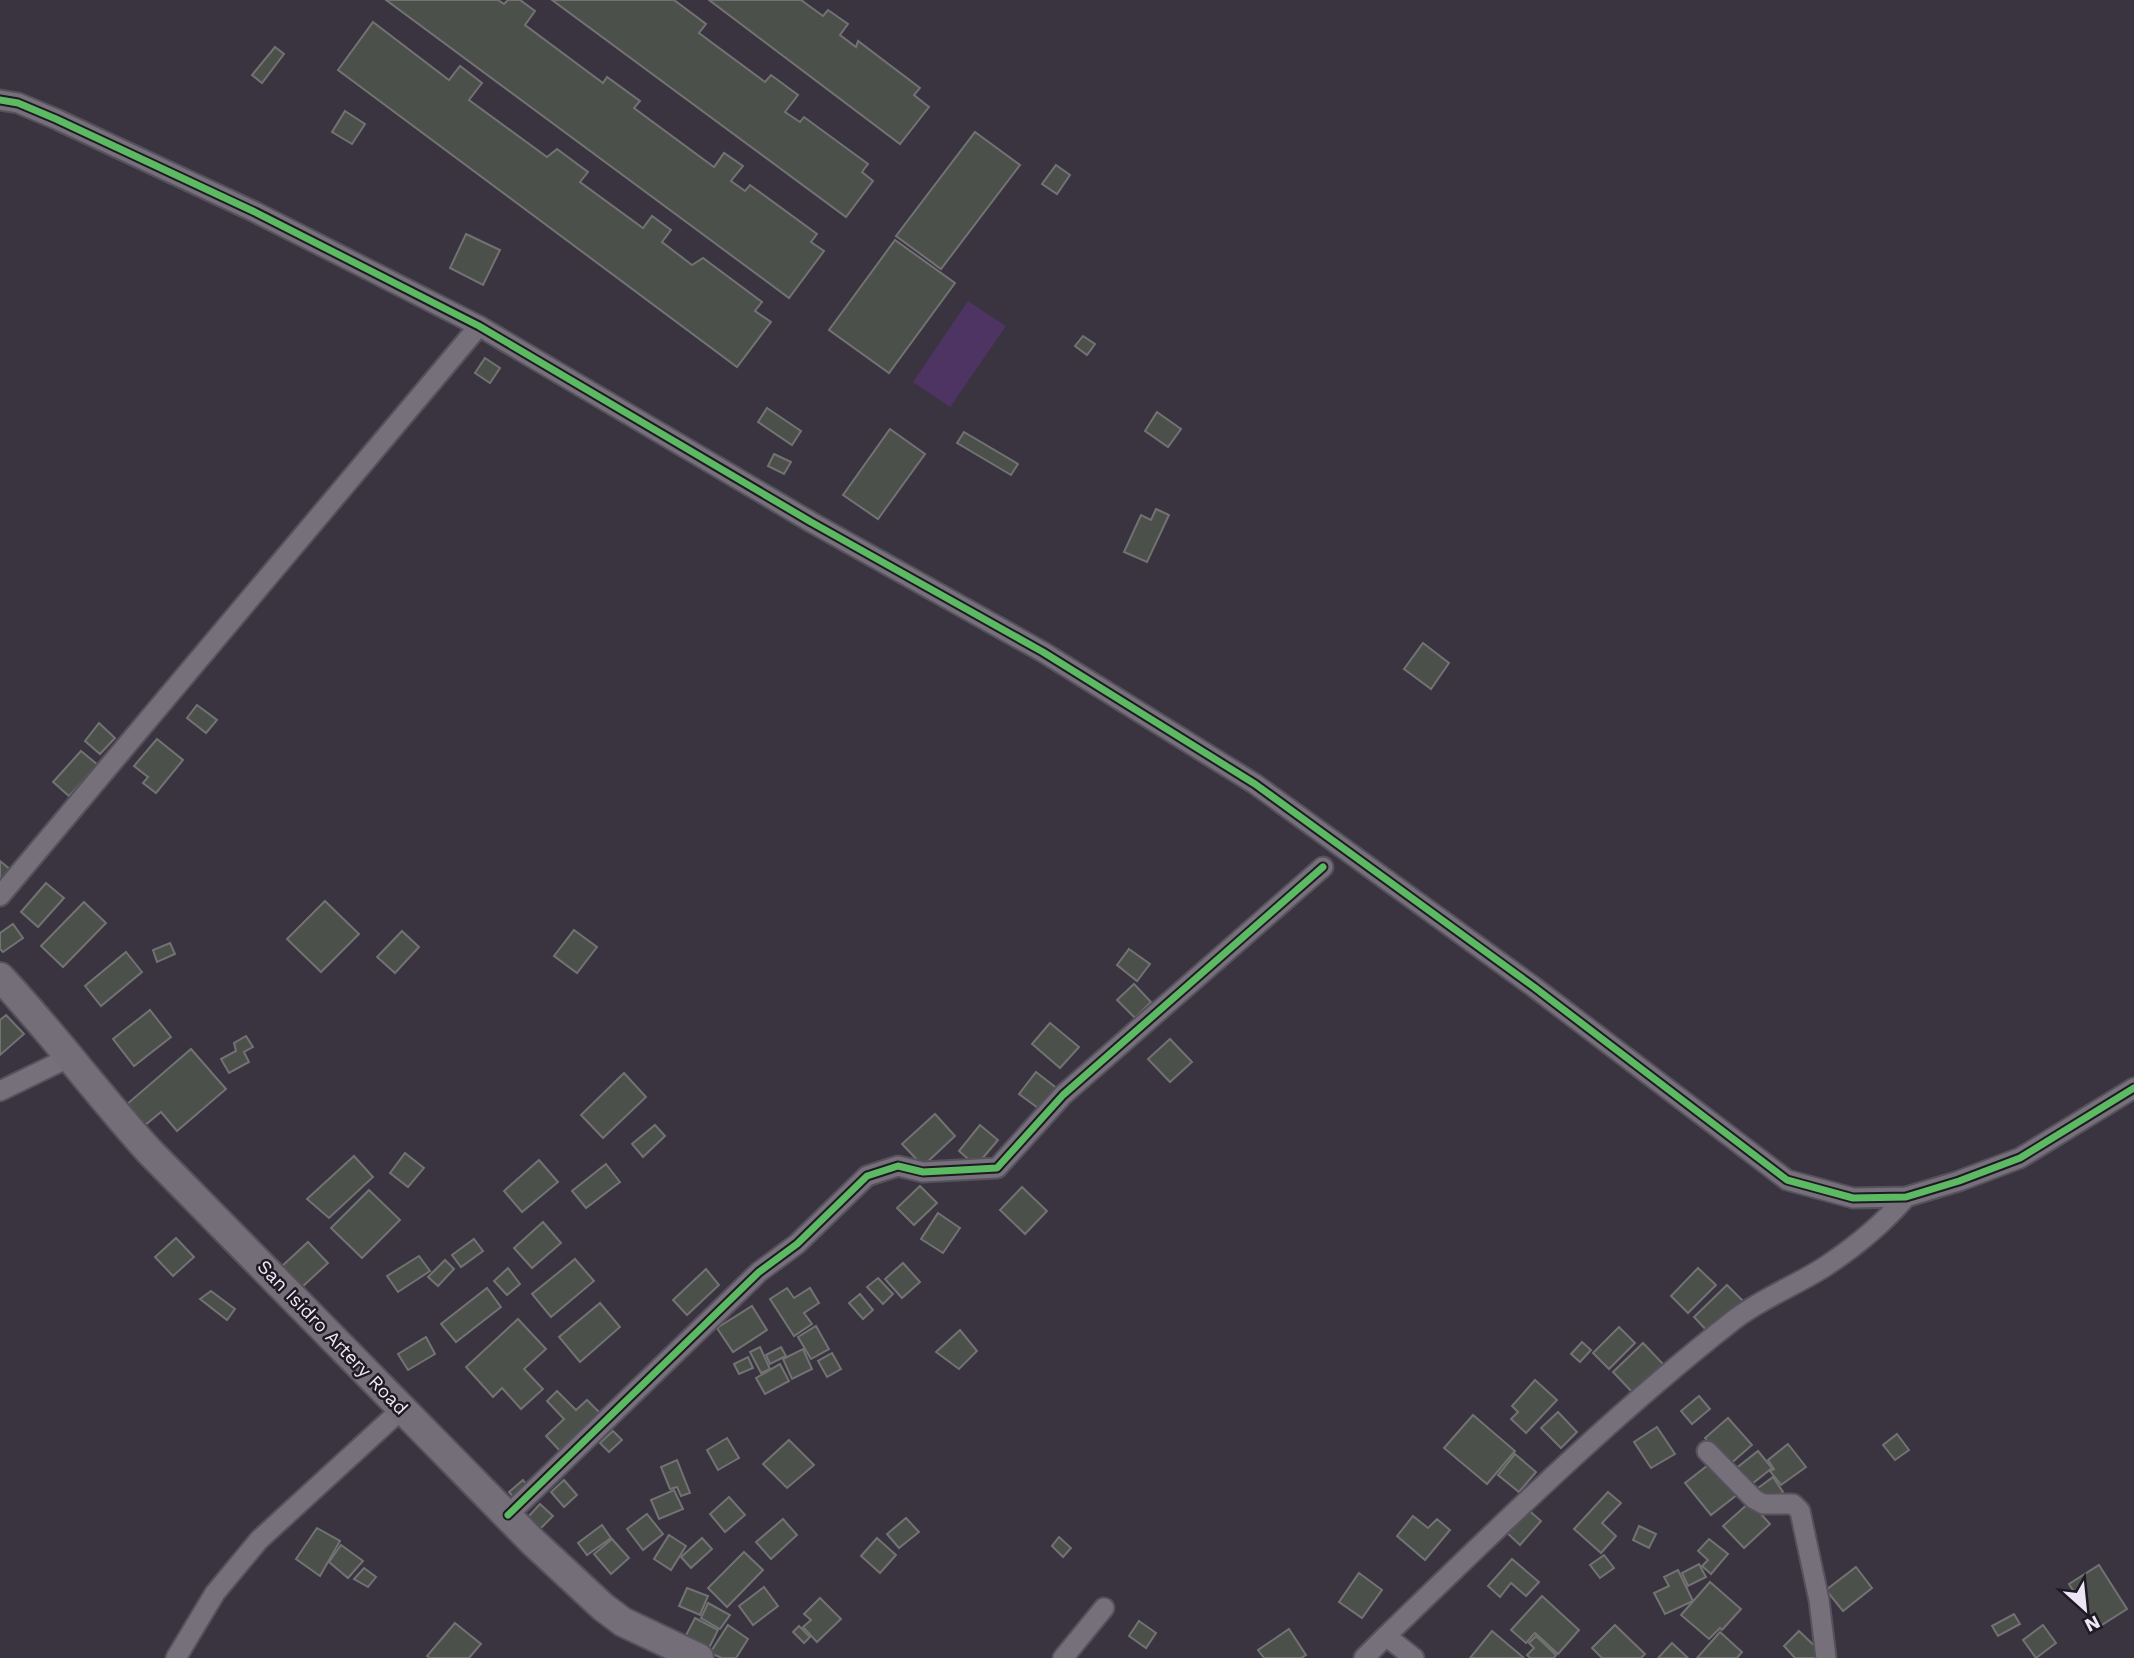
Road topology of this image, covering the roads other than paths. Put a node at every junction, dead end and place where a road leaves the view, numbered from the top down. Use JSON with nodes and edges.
{"nodes":[{"id":1,"x":0,"y":100,"type":"edge"},
{"id":2,"x":479,"y":326,"type":"junction"},
{"id":3,"x":1323,"y":867,"type":"dead end"},
{"id":4,"x":0,"y":896,"type":"edge"},
{"id":5,"x":0,"y":977,"type":"edge"},
{"id":6,"x":70,"y":1057,"type":"junction"},
{"id":7,"x":2134,"y":1088,"type":"edge"},
{"id":8,"x":0,"y":1091,"type":"edge"},
{"id":9,"x":1906,"y":1197,"type":"junction"},
{"id":10,"x":402,"y":1408,"type":"junction"},
{"id":11,"x":1707,"y":1451,"type":"dead end"},
{"id":12,"x":508,"y":1515,"type":"junction"},
{"id":13,"x":1104,"y":1608,"type":"dead end"},
{"id":14,"x":1386,"y":1636,"type":"junction"},
{"id":15,"x":655,"y":1648,"type":"edge"},
{"id":16,"x":176,"y":1658,"type":"edge"},
{"id":17,"x":699,"y":1658,"type":"edge"},
{"id":18,"x":1063,"y":1658,"type":"edge"},
{"id":19,"x":1364,"y":1658,"type":"edge"},
{"id":20,"x":1414,"y":1658,"type":"edge"},
{"id":21,"x":1826,"y":1658,"type":"edge"}],
"edges":[{"from":1,"to":2,"type":"street"},
{"from":2,"to":4,"type":"street"},
{"from":2,"to":9,"type":"street"},
{"from":3,"to":12,"type":"street"},
{"from":5,"to":6,"type":"street","name":"San Isidro Artery Road"},
{"from":6,"to":8,"type":"street"},
{"from":6,"to":10,"type":"street","name":"San Isidro Artery Road"},
{"from":7,"to":9,"type":"street"},
{"from":9,"to":14,"type":"street"},
{"from":10,"to":12,"type":"street","name":"San Isidro Artery Road"},
{"from":10,"to":16,"type":"street"},
{"from":11,"to":21,"type":"street"},
{"from":12,"to":15,"type":"street","name":"San Isidro Artery Road"},
{"from":13,"to":18,"type":"street"},
{"from":14,"to":19,"type":"street"},
{"from":14,"to":20,"type":"street"},
{"from":15,"to":17,"type":"street","name":"San Isidro Artery Road"}]}
